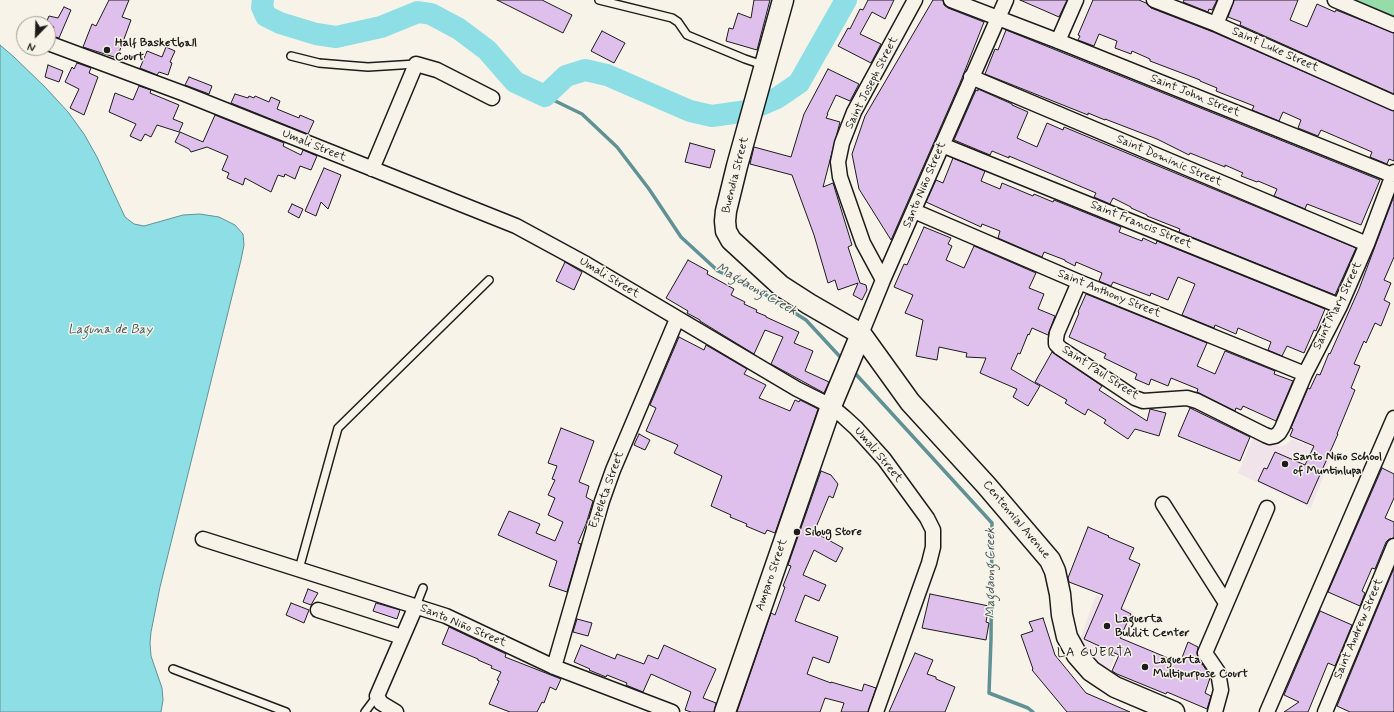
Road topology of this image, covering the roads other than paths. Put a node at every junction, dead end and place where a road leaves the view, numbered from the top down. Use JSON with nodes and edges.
{"nodes":[{"id":1,"x":599,"y":0,"type":"edge"},
{"id":2,"x":783,"y":0,"type":"edge"},
{"id":3,"x":915,"y":0,"type":"edge"},
{"id":4,"x":951,"y":0,"type":"edge"},
{"id":5,"x":1006,"y":0,"type":"edge"},
{"id":6,"x":1076,"y":0,"type":"edge"},
{"id":7,"x":1154,"y":0,"type":"edge"},
{"id":8,"x":1226,"y":0,"type":"edge"},
{"id":9,"x":1335,"y":0,"type":"edge"},
{"id":10,"x":997,"y":18,"type":"junction"},
{"id":11,"x":1216,"y":24,"type":"junction"},
{"id":12,"x":1394,"y":24,"type":"edge"},
{"id":13,"x":1058,"y":41,"type":"junction"},
{"id":14,"x":56,"y":46,"type":"edge"},
{"id":15,"x":291,"y":56,"type":"dead end"},
{"id":16,"x":416,"y":64,"type":"junction"},
{"id":17,"x":765,"y":65,"type":"junction"},
{"id":18,"x":971,"y":77,"type":"junction"},
{"id":19,"x":492,"y":98,"type":"dead end"},
{"id":20,"x":1394,"y":103,"type":"edge"},
{"id":21,"x":942,"y":145,"type":"junction"},
{"id":22,"x":372,"y":169,"type":"junction"},
{"id":23,"x":1393,"y":174,"type":"edge"},
{"id":24,"x":914,"y":211,"type":"junction"},
{"id":25,"x":1368,"y":244,"type":"junction"},
{"id":26,"x":488,"y":280,"type":"dead end"},
{"id":27,"x":883,"y":280,"type":"junction"},
{"id":28,"x":1079,"y":282,"type":"junction"},
{"id":29,"x":1340,"y":306,"type":"junction"},
{"id":30,"x":677,"y":319,"type":"junction"},
{"id":31,"x":859,"y":340,"type":"junction"},
{"id":32,"x":846,"y":371,"type":"joint"},
{"id":33,"x":1305,"y":374,"type":"junction"},
{"id":34,"x":831,"y":406,"type":"junction"},
{"id":35,"x":1394,"y":418,"type":"edge"},
{"id":36,"x":1275,"y":436,"type":"joint"},
{"id":37,"x":1163,"y":504,"type":"dead end"},
{"id":38,"x":1267,"y":508,"type":"dead end"},
{"id":39,"x":203,"y":539,"type":"dead end"},
{"id":40,"x":1394,"y":546,"type":"edge"},
{"id":41,"x":299,"y":569,"type":"junction"},
{"id":42,"x":423,"y":588,"type":"dead end"},
{"id":43,"x":1226,"y":603,"type":"junction"},
{"id":44,"x":416,"y":606,"type":"junction"},
{"id":45,"x":318,"y":610,"type":"dead end"},
{"id":46,"x":402,"y":637,"type":"junction"},
{"id":47,"x":554,"y":667,"type":"junction"},
{"id":48,"x":173,"y":669,"type":"dead end"},
{"id":49,"x":376,"y":696,"type":"junction"},
{"id":50,"x":286,"y":712,"type":"edge"},
{"id":51,"x":365,"y":712,"type":"edge"},
{"id":52,"x":396,"y":712,"type":"edge"},
{"id":53,"x":672,"y":712,"type":"edge"},
{"id":54,"x":725,"y":712,"type":"edge"},
{"id":55,"x":876,"y":712,"type":"edge"},
{"id":56,"x":1174,"y":712,"type":"edge"},
{"id":57,"x":1215,"y":712,"type":"edge"},
{"id":58,"x":1268,"y":712,"type":"edge"},
{"id":59,"x":1325,"y":712,"type":"edge"}],
"edges":[{"from":1,"to":17,"type":"lane"},
{"from":2,"to":17,"type":"street","name":"Buendia Street"},
{"from":3,"to":27,"type":"street","name":"Saint Joseph Street"},
{"from":4,"to":10,"type":"street"},
{"from":5,"to":10,"type":"street","name":"Santo Niño Street"},
{"from":6,"to":13,"type":"street"},
{"from":7,"to":11,"type":"street","name":"Saint Luke Street"},
{"from":8,"to":11,"type":"street"},
{"from":9,"to":12,"type":"street"},
{"from":10,"to":13,"type":"street","name":"Saint John Street"},
{"from":10,"to":18,"type":"street","name":"Santo Niño Street"},
{"from":11,"to":20,"type":"street","name":"Saint Luke Street"},
{"from":13,"to":23,"type":"street","name":"Saint John Street"},
{"from":14,"to":22,"type":"street","name":"Umali Street"},
{"from":15,"to":16,"type":"lane"},
{"from":16,"to":19,"type":"street"},
{"from":16,"to":22,"type":"street"},
{"from":17,"to":31,"type":"street","name":"Buendia Street"},
{"from":18,"to":21,"type":"street","name":"Santo Niño Street"},
{"from":18,"to":25,"type":"street","name":"Saint Dominic Street"},
{"from":21,"to":24,"type":"street","name":"Santo Niño Street"},
{"from":21,"to":29,"type":"street","name":"Saint Francis Street"},
{"from":22,"to":30,"type":"street","name":"Umali Street"},
{"from":23,"to":25,"type":"street","name":"Saint Mary Street"},
{"from":24,"to":27,"type":"street","name":"Santo Niño Street"},
{"from":24,"to":28,"type":"street","name":"Saint Anthony Street"},
{"from":25,"to":29,"type":"street","name":"Saint Mary Street"},
{"from":26,"to":41,"type":"lane"},
{"from":27,"to":31,"type":"street","name":"Santo Niño Street"},
{"from":28,"to":33,"type":"street","name":"Saint Anthony Street"},
{"from":28,"to":36,"type":"street","name":"Saint Paul Street"},
{"from":29,"to":33,"type":"street","name":"Saint Mary Street"},
{"from":30,"to":34,"type":"street","name":"Umali Street"},
{"from":30,"to":47,"type":"street","name":"Espeleta Street"},
{"from":31,"to":32,"type":"street","name":"Santo Niño Street"},
{"from":31,"to":56,"type":"street","name":"Centennial Avenue"},
{"from":32,"to":34,"type":"street","name":"Amparo Street"},
{"from":33,"to":36,"type":"street","name":"Saint Mary Street"},
{"from":34,"to":54,"type":"street","name":"Amparo Street"},
{"from":34,"to":55,"type":"street","name":"Umali Street"},
{"from":35,"to":58,"type":"street"},
{"from":37,"to":43,"type":"street"},
{"from":38,"to":43,"type":"street"},
{"from":39,"to":41,"type":"street","name":"Santo Niño Street"},
{"from":40,"to":59,"type":"street","name":"Saint Andrew Street"},
{"from":41,"to":44,"type":"street","name":"Santo Niño Street"},
{"from":42,"to":44,"type":"lane"},
{"from":43,"to":57,"type":"street"},
{"from":44,"to":46,"type":"street"},
{"from":44,"to":47,"type":"street","name":"Santo Niño Street"},
{"from":45,"to":46,"type":"street"},
{"from":46,"to":49,"type":"street"},
{"from":47,"to":53,"type":"street","name":"Santo Niño Street"},
{"from":48,"to":50,"type":"lane"},
{"from":49,"to":51,"type":"lane"},
{"from":49,"to":52,"type":"street"}]}
